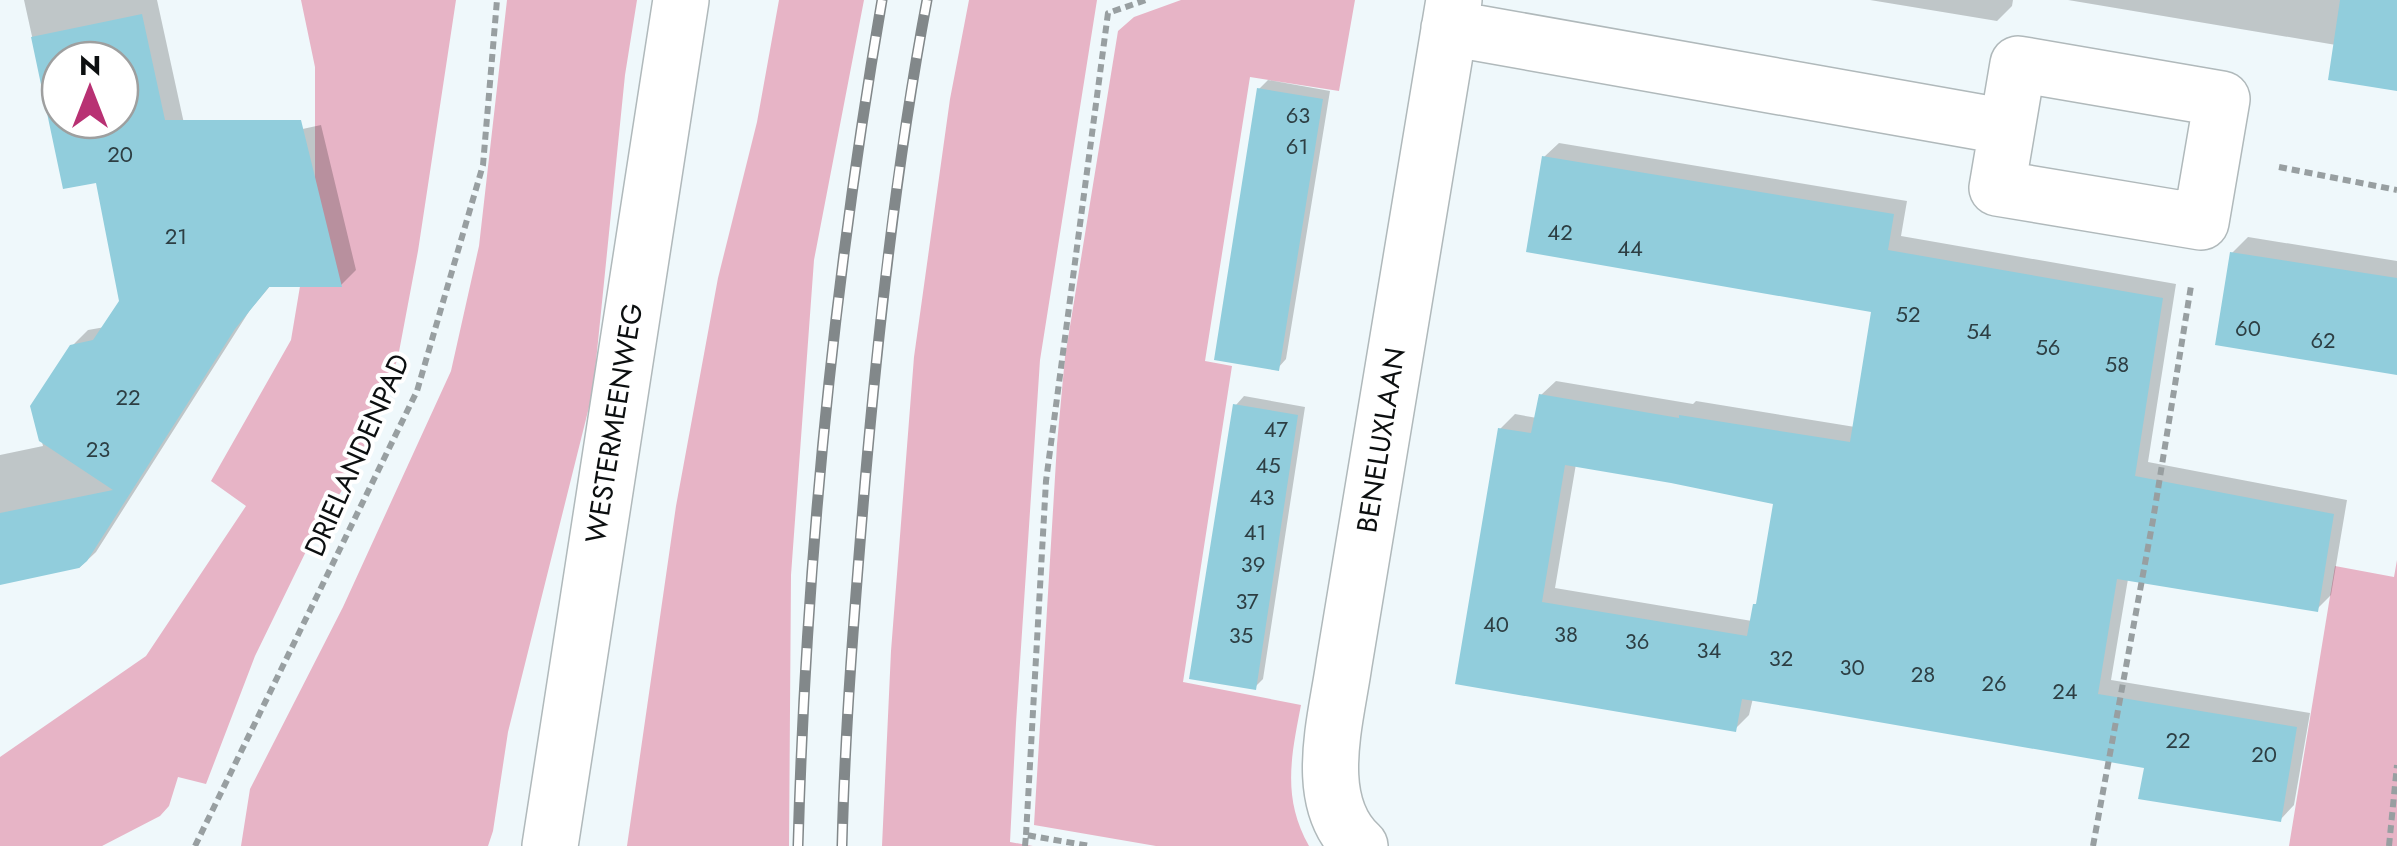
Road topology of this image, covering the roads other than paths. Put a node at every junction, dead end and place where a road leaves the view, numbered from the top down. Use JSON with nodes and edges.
{"nodes":[{"id":1,"x":681,"y":0,"type":"edge"},
{"id":2,"x":1452,"y":14,"type":"edge"},
{"id":3,"x":2007,"y":127,"type":"junction"},
{"id":4,"x":550,"y":846,"type":"edge"},
{"id":5,"x":1360,"y":846,"type":"edge"}],
"edges":[{"from":1,"to":4,"type":"street","name":"WESTERMEENWEG"},
{"from":2,"to":3,"type":"street","name":"BENELUXLAAN"},
{"from":2,"to":5,"type":"street","name":"BENELUXLAAN"},
{"from":3,"to":3,"type":"street"}]}
